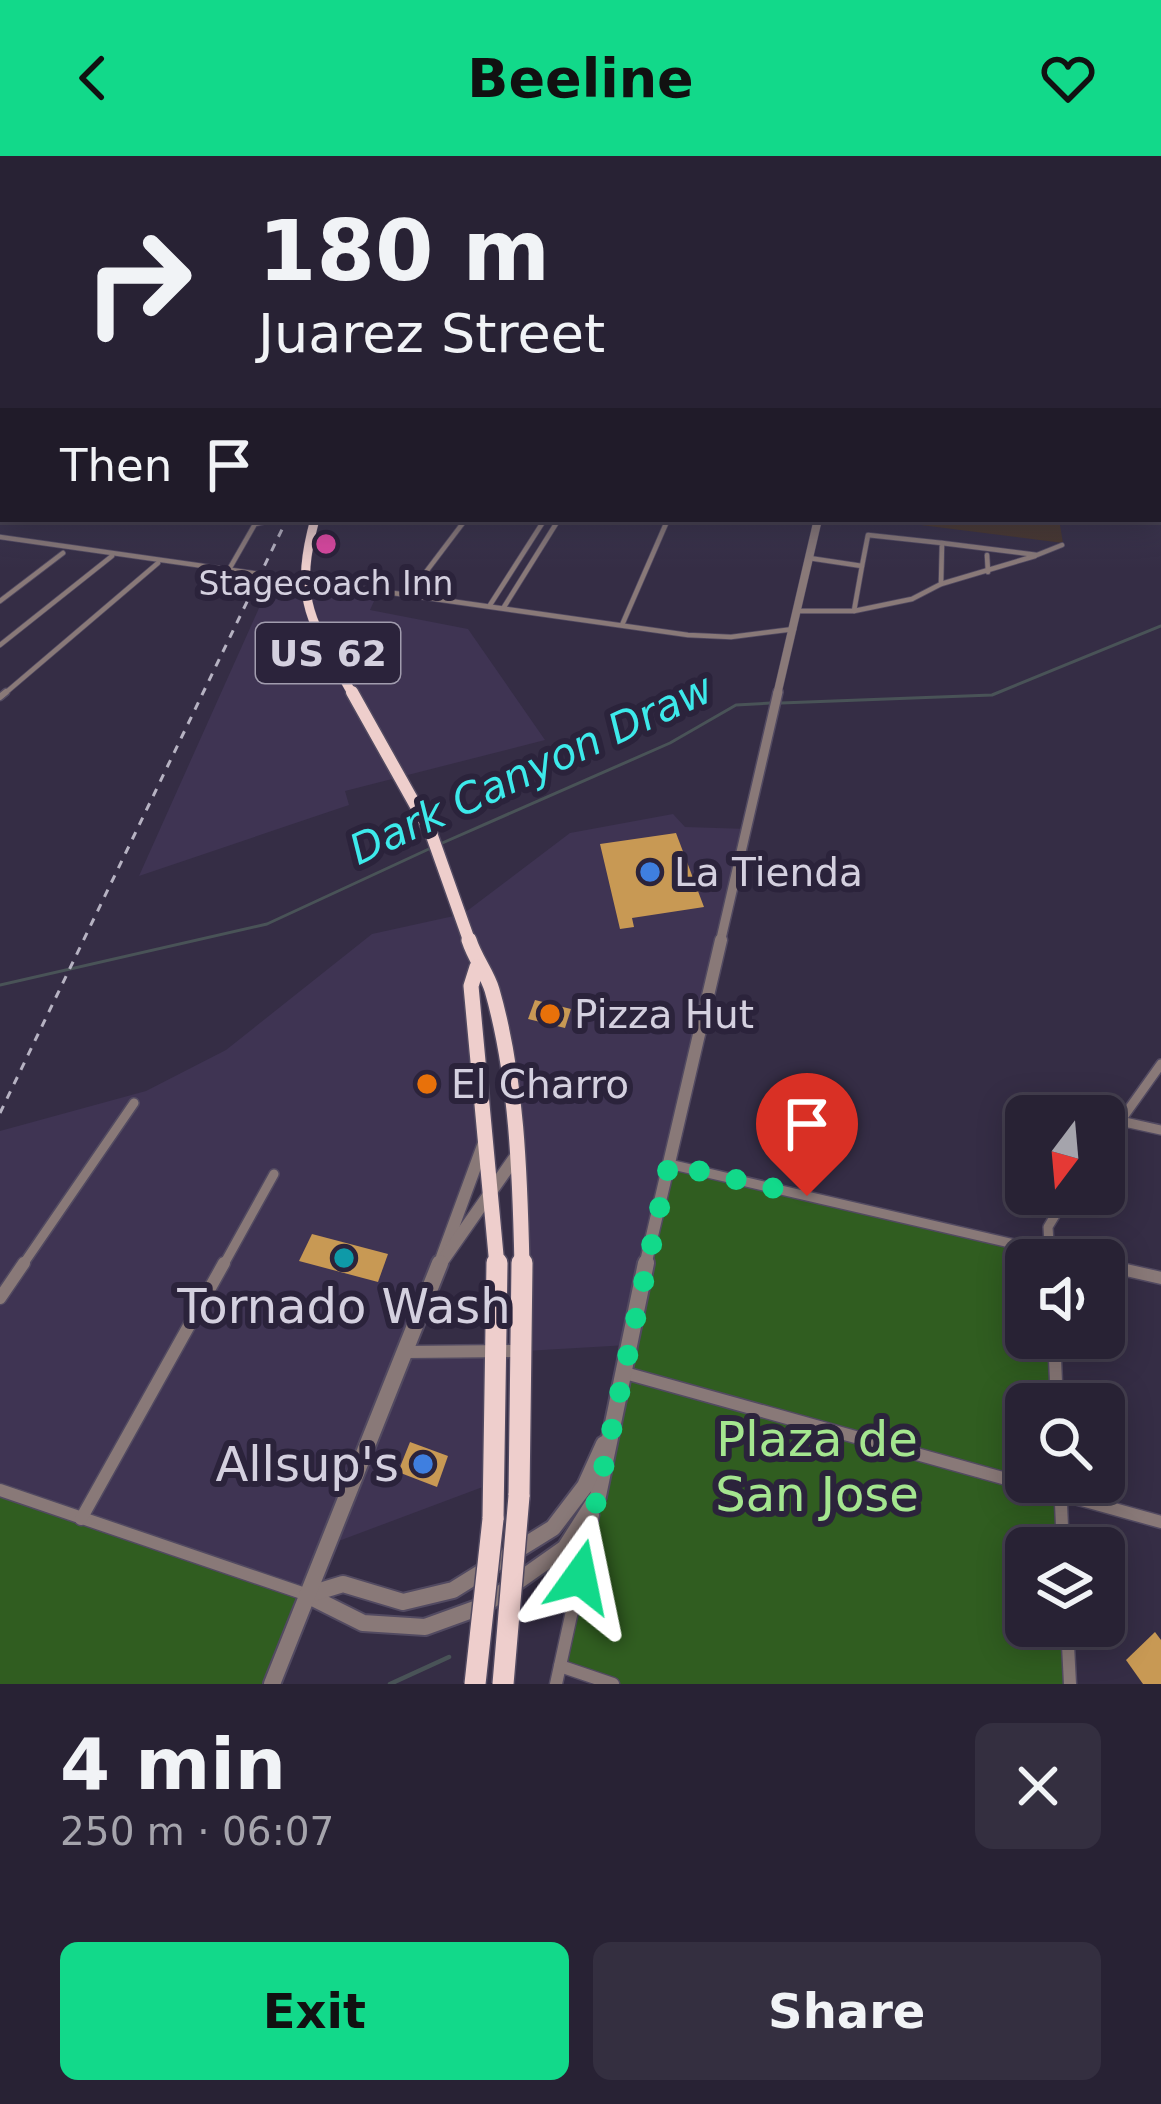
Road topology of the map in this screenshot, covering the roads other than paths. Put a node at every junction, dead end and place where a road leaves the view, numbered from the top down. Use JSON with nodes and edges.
{"nodes":[{"id":1,"x":264,"y":522,"type":"edge"},
{"id":2,"x":314,"y":522,"type":"edge"},
{"id":3,"x":464,"y":522,"type":"edge"},
{"id":4,"x":543,"y":522,"type":"edge"},
{"id":5,"x":557,"y":522,"type":"edge"},
{"id":6,"x":667,"y":522,"type":"edge"},
{"id":7,"x":817,"y":522,"type":"edge"},
{"id":8,"x":0,"y":537,"type":"edge"},
{"id":9,"x":942,"y":543,"type":"junction"},
{"id":10,"x":1061,"y":545,"type":"dead end"},
{"id":11,"x":63,"y":553,"type":"dead end"},
{"id":12,"x":113,"y":555,"type":"junction"},
{"id":13,"x":987,"y":555,"type":"dead end"},
{"id":14,"x":1037,"y":555,"type":"junction"},
{"id":15,"x":809,"y":558,"type":"junction"},
{"id":16,"x":160,"y":562,"type":"junction"},
{"id":17,"x":862,"y":566,"type":"junction"},
{"id":18,"x":988,"y":572,"type":"junction"},
{"id":19,"x":227,"y":573,"type":"junction"},
{"id":20,"x":301,"y":578,"type":"junction"},
{"id":21,"x":941,"y":584,"type":"junction"},
{"id":22,"x":410,"y":592,"type":"junction"},
{"id":23,"x":0,"y":601,"type":"edge"},
{"id":24,"x":490,"y":605,"type":"junction"},
{"id":25,"x":504,"y":607,"type":"junction"},
{"id":26,"x":798,"y":611,"type":"junction"},
{"id":27,"x":854,"y":611,"type":"junction"},
{"id":28,"x":622,"y":625,"type":"junction"},
{"id":29,"x":794,"y":629,"type":"junction"},
{"id":30,"x":0,"y":645,"type":"edge"},
{"id":31,"x":0,"y":697,"type":"edge"},
{"id":32,"x":477,"y":967,"type":"junction"},
{"id":33,"x":1161,"y":1064,"type":"edge"},
{"id":34,"x":134,"y":1103,"type":"dead end"},
{"id":35,"x":1125,"y":1114,"type":"edge"},
{"id":36,"x":1125,"y":1122,"type":"edge"},
{"id":37,"x":1161,"y":1130,"type":"edge"},
{"id":38,"x":488,"y":1131,"type":"junction"},
{"id":39,"x":518,"y":1152,"type":"junction"},
{"id":40,"x":669,"y":1164,"type":"junction"},
{"id":41,"x":274,"y":1174,"type":"dead end"},
{"id":42,"x":493,"y":1191,"type":"junction"},
{"id":43,"x":1005,"y":1245,"type":"edge"},
{"id":44,"x":442,"y":1259,"type":"junction"},
{"id":45,"x":1125,"y":1270,"type":"edge"},
{"id":46,"x":1161,"y":1278,"type":"edge"},
{"id":47,"x":0,"y":1298,"type":"edge"},
{"id":48,"x":525,"y":1351,"type":"junction"},
{"id":49,"x":405,"y":1352,"type":"junction"},
{"id":50,"x":501,"y":1352,"type":"junction"},
{"id":51,"x":622,"y":1372,"type":"junction"},
{"id":52,"x":605,"y":1441,"type":"junction"},
{"id":53,"x":1005,"y":1473,"type":"edge"},
{"id":54,"x":0,"y":1490,"type":"edge"},
{"id":55,"x":1105,"y":1503,"type":"edge"},
{"id":56,"x":595,"y":1508,"type":"junction"},
{"id":57,"x":81,"y":1519,"type":"junction"},
{"id":58,"x":1161,"y":1522,"type":"edge"},
{"id":59,"x":307,"y":1594,"type":"junction"},
{"id":60,"x":1068,"y":1647,"type":"edge"},
{"id":61,"x":560,"y":1666,"type":"junction"},
{"id":62,"x":272,"y":1684,"type":"edge"},
{"id":63,"x":475,"y":1684,"type":"edge"},
{"id":64,"x":503,"y":1684,"type":"edge"},
{"id":65,"x":556,"y":1684,"type":"edge"},
{"id":66,"x":613,"y":1684,"type":"edge"},
{"id":67,"x":1070,"y":1684,"type":"edge"}],
"edges":[{"from":1,"to":19,"type":"street"},
{"from":2,"to":20,"type":"highway","number":"US 62"},
{"from":3,"to":22,"type":"street"},
{"from":4,"to":24,"type":"street"},
{"from":5,"to":25,"type":"street"},
{"from":6,"to":28,"type":"street"},
{"from":7,"to":15,"type":"street"},
{"from":8,"to":12,"type":"street"},
{"from":9,"to":14,"type":"street"},
{"from":9,"to":17,"type":"street"},
{"from":9,"to":21,"type":"street"},
{"from":10,"to":14,"type":"street"},
{"from":11,"to":23,"type":"street"},
{"from":12,"to":16,"type":"street"},
{"from":12,"to":30,"type":"street"},
{"from":13,"to":18,"type":"street"},
{"from":14,"to":18,"type":"street"},
{"from":15,"to":17,"type":"street"},
{"from":15,"to":26,"type":"street"},
{"from":16,"to":19,"type":"street"},
{"from":16,"to":31,"type":"street"},
{"from":17,"to":27,"type":"street"},
{"from":18,"to":21,"type":"street"},
{"from":19,"to":20,"type":"street"},
{"from":20,"to":22,"type":"street"},
{"from":20,"to":32,"type":"highway","number":"US 62"},
{"from":21,"to":27,"type":"street"},
{"from":22,"to":24,"type":"street"},
{"from":24,"to":25,"type":"street"},
{"from":25,"to":28,"type":"street"},
{"from":26,"to":27,"type":"street"},
{"from":26,"to":29,"type":"street"},
{"from":28,"to":29,"type":"street"},
{"from":29,"to":40,"type":"street"},
{"from":32,"to":38,"type":"highway","number":"US 62"},
{"from":32,"to":39,"type":"highway","number":"US 62"},
{"from":33,"to":35,"type":"street"},
{"from":34,"to":47,"type":"street"},
{"from":36,"to":37,"type":"street"},
{"from":38,"to":42,"type":"highway","number":"US 62"},
{"from":38,"to":44,"type":"street"},
{"from":39,"to":42,"type":"street"},
{"from":39,"to":48,"type":"highway","number":"US 62"},
{"from":40,"to":43,"type":"street"},
{"from":40,"to":51,"type":"street"},
{"from":41,"to":57,"type":"street"},
{"from":42,"to":44,"type":"street"},
{"from":42,"to":50,"type":"highway","number":"US 62"},
{"from":44,"to":49,"type":"street"},
{"from":45,"to":46,"type":"street"},
{"from":48,"to":50,"type":"street"},
{"from":48,"to":64,"type":"highway","number":"US 62","bridge":true},
{"from":49,"to":50,"type":"street"},
{"from":49,"to":59,"type":"street"},
{"from":50,"to":63,"type":"highway","number":"US 62","bridge":true},
{"from":51,"to":52,"type":"street"},
{"from":51,"to":53,"type":"street"},
{"from":52,"to":56,"type":"street"},
{"from":52,"to":59,"type":"street"},
{"from":54,"to":57,"type":"street"},
{"from":55,"to":58,"type":"street"},
{"from":56,"to":59,"type":"street"},
{"from":56,"to":61,"type":"street"},
{"from":57,"to":59,"type":"street"},
{"from":59,"to":62,"type":"street"},
{"from":60,"to":67,"type":"street"},
{"from":61,"to":65,"type":"street"},
{"from":61,"to":66,"type":"street"}]}
